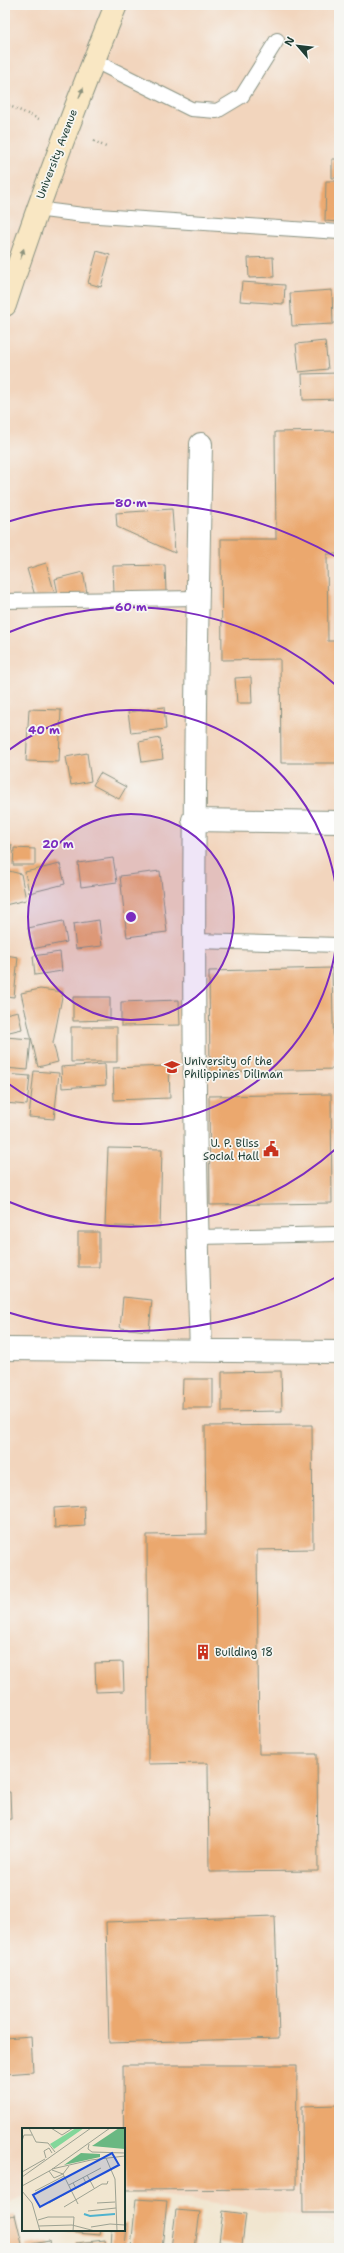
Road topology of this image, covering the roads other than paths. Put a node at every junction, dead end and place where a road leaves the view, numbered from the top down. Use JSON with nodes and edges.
{"nodes":[{"id":1,"x":116,"y":5,"type":"edge"},
{"id":2,"x":277,"y":40,"type":"dead end"},
{"id":3,"x":94,"y":60,"type":"junction"},
{"id":4,"x":36,"y":209,"type":"junction"},
{"id":5,"x":339,"y":232,"type":"edge"},
{"id":6,"x":5,"y":305,"type":"edge"},
{"id":7,"x":201,"y":444,"type":"dead end"},
{"id":8,"x":197,"y":598,"type":"junction"},
{"id":9,"x":5,"y":601,"type":"edge"},
{"id":10,"x":193,"y":820,"type":"junction"},
{"id":11,"x":339,"y":822,"type":"edge"},
{"id":12,"x":194,"y":941,"type":"junction"},
{"id":13,"x":339,"y":945,"type":"edge"},
{"id":14,"x":339,"y":1234,"type":"edge"},
{"id":15,"x":197,"y":1237,"type":"junction"},
{"id":16,"x":5,"y":1349,"type":"edge"},
{"id":17,"x":201,"y":1350,"type":"junction"},
{"id":18,"x":339,"y":1352,"type":"edge"}],
"edges":[{"from":1,"to":3,"type":"main road","name":"University Avenue"},
{"from":2,"to":3,"type":"lane"},
{"from":4,"to":3,"type":"main road","name":"University Avenue","one_way":true},
{"from":4,"to":5,"type":"lane"},
{"from":6,"to":4,"type":"main road","name":"University Avenue","one_way":true},
{"from":7,"to":8,"type":"street"},
{"from":8,"to":9,"type":"lane"},
{"from":8,"to":10,"type":"street"},
{"from":10,"to":11,"type":"street"},
{"from":10,"to":12,"type":"street"},
{"from":12,"to":13,"type":"lane"},
{"from":12,"to":15,"type":"street"},
{"from":14,"to":15,"type":"lane"},
{"from":15,"to":17,"type":"street"},
{"from":16,"to":17,"type":"street"},
{"from":17,"to":18,"type":"street"}]}
